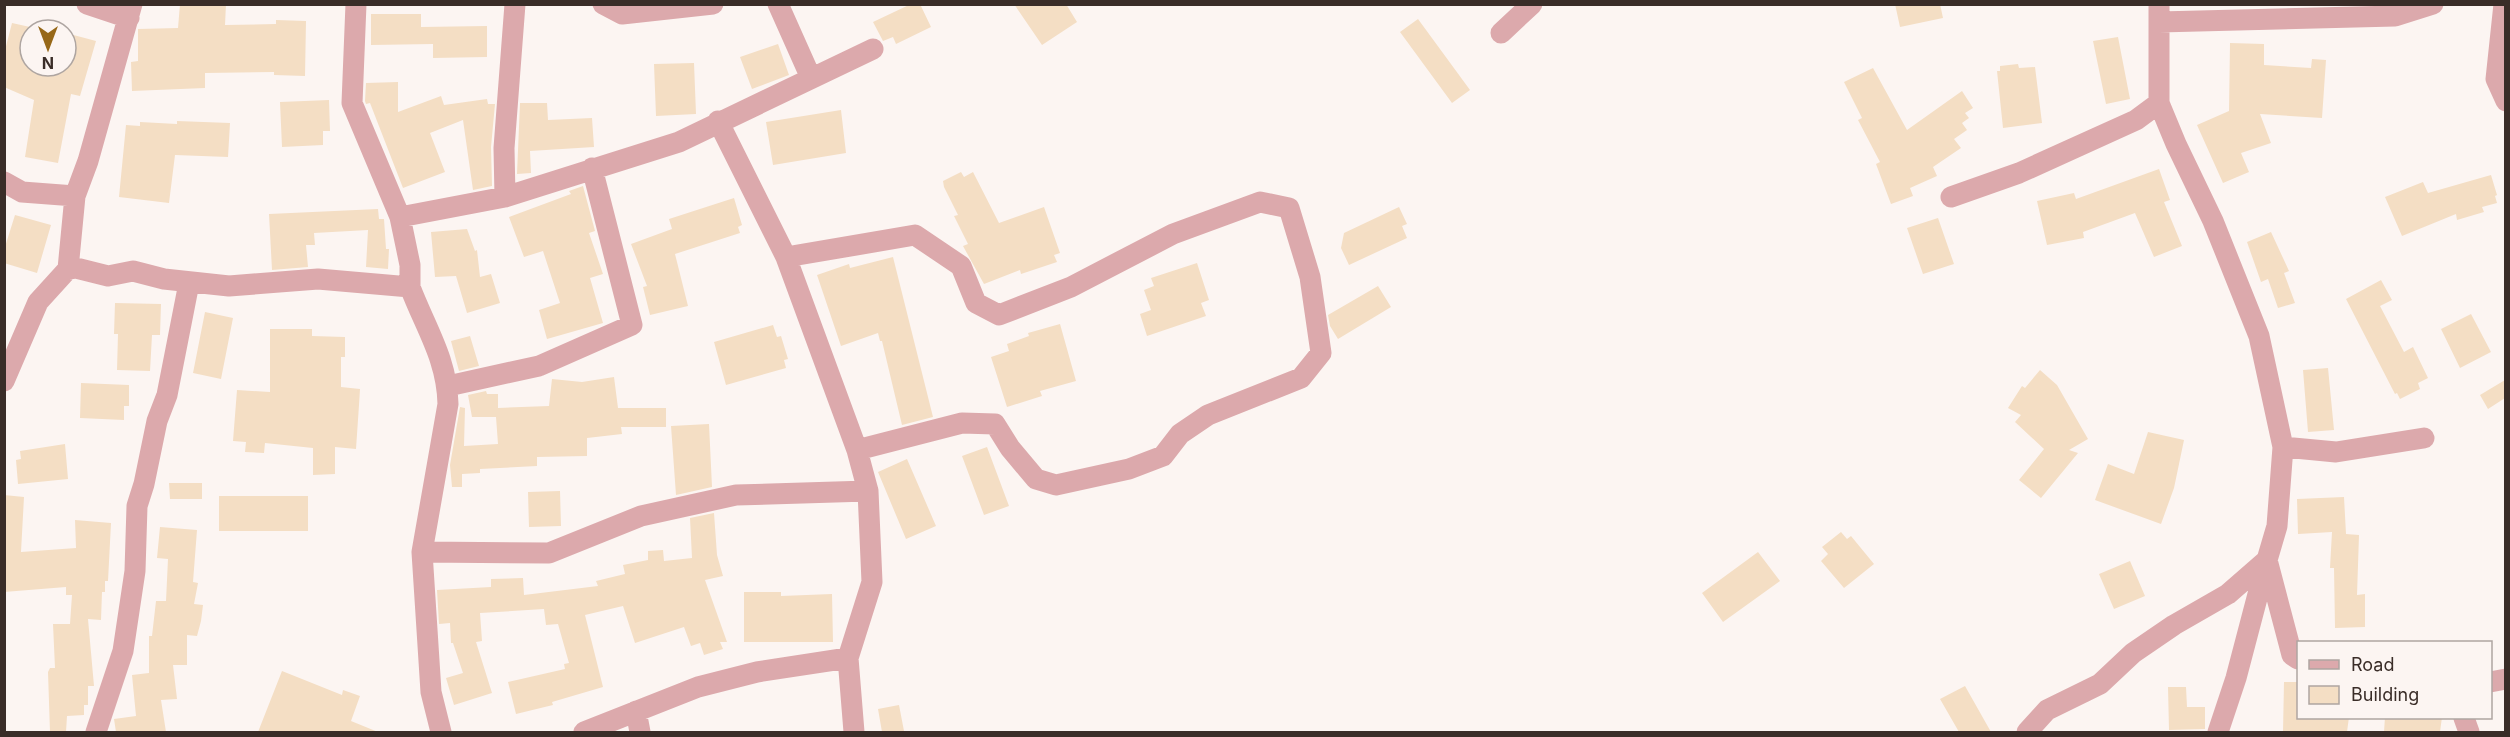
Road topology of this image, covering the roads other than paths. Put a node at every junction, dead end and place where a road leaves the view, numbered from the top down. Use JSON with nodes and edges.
{"nodes":[{"id":1,"x":87,"y":4,"type":"edge"},
{"id":2,"x":356,"y":4,"type":"edge"},
{"id":3,"x":514,"y":4,"type":"edge"},
{"id":4,"x":603,"y":4,"type":"edge"},
{"id":5,"x":713,"y":4,"type":"edge"},
{"id":6,"x":778,"y":4,"type":"edge"},
{"id":7,"x":1532,"y":4,"type":"edge"},
{"id":8,"x":2433,"y":4,"type":"edge"},
{"id":9,"x":2504,"y":4,"type":"edge"},
{"id":10,"x":131,"y":11,"type":"edge"},
{"id":11,"x":2159,"y":13,"type":"edge"},
{"id":12,"x":1501,"y":33,"type":"dead end"},
{"id":13,"x":873,"y":49,"type":"dead end"},
{"id":14,"x":811,"y":78,"type":"junction"},
{"id":15,"x":2505,"y":100,"type":"edge"},
{"id":16,"x":2159,"y":103,"type":"junction"},
{"id":17,"x":718,"y":121,"type":"junction"},
{"id":18,"x":592,"y":168,"type":"junction"},
{"id":19,"x":4,"y":182,"type":"edge"},
{"id":20,"x":75,"y":196,"type":"junction"},
{"id":21,"x":505,"y":197,"type":"junction"},
{"id":22,"x":1951,"y":197,"type":"dead end"},
{"id":23,"x":400,"y":217,"type":"junction"},
{"id":24,"x":786,"y":257,"type":"junction"},
{"id":25,"x":68,"y":269,"type":"junction"},
{"id":26,"x":189,"y":283,"type":"junction"},
{"id":27,"x":410,"y":287,"type":"junction"},
{"id":28,"x":4,"y":381,"type":"edge"},
{"id":29,"x":447,"y":387,"type":"junction"},
{"id":30,"x":2424,"y":438,"type":"dead end"},
{"id":31,"x":2283,"y":447,"type":"junction"},
{"id":32,"x":857,"y":450,"type":"junction"},
{"id":33,"x":868,"y":491,"type":"junction"},
{"id":34,"x":422,"y":552,"type":"junction"},
{"id":35,"x":2267,"y":560,"type":"junction"},
{"id":36,"x":848,"y":658,"type":"junction"},
{"id":37,"x":2297,"y":658,"type":"edge"},
{"id":38,"x":636,"y":711,"type":"junction"},
{"id":39,"x":96,"y":732,"type":"edge"},
{"id":40,"x":441,"y":732,"type":"edge"},
{"id":41,"x":584,"y":732,"type":"edge"},
{"id":42,"x":640,"y":732,"type":"edge"},
{"id":43,"x":854,"y":732,"type":"edge"},
{"id":44,"x":2027,"y":732,"type":"edge"},
{"id":45,"x":2218,"y":732,"type":"edge"}],
"edges":[{"from":1,"to":10,"type":"street"},
{"from":2,"to":23,"type":"street"},
{"from":3,"to":21,"type":"street"},
{"from":4,"to":5,"type":"street"},
{"from":6,"to":14,"type":"street"},
{"from":7,"to":12,"type":"street"},
{"from":8,"to":11,"type":"street"},
{"from":9,"to":15,"type":"street"},
{"from":10,"to":20,"type":"street"},
{"from":11,"to":16,"type":"street"},
{"from":13,"to":14,"type":"street"},
{"from":14,"to":17,"type":"street"},
{"from":16,"to":22,"type":"street"},
{"from":16,"to":31,"type":"street"},
{"from":17,"to":18,"type":"street"},
{"from":17,"to":24,"type":"street"},
{"from":18,"to":21,"type":"street"},
{"from":18,"to":29,"type":"street"},
{"from":19,"to":20,"type":"street"},
{"from":20,"to":25,"type":"street"},
{"from":21,"to":23,"type":"street"},
{"from":23,"to":27,"type":"street"},
{"from":24,"to":32,"type":"street"},
{"from":24,"to":32,"type":"street"},
{"from":25,"to":26,"type":"street"},
{"from":25,"to":28,"type":"street"},
{"from":26,"to":27,"type":"street"},
{"from":26,"to":39,"type":"street"},
{"from":27,"to":29,"type":"street"},
{"from":29,"to":34,"type":"street"},
{"from":30,"to":31,"type":"street"},
{"from":31,"to":35,"type":"street"},
{"from":32,"to":33,"type":"street"},
{"from":33,"to":34,"type":"street"},
{"from":33,"to":36,"type":"street"},
{"from":34,"to":40,"type":"street"},
{"from":35,"to":37,"type":"street"},
{"from":35,"to":44,"type":"street"},
{"from":35,"to":45,"type":"street"},
{"from":36,"to":38,"type":"street"},
{"from":36,"to":43,"type":"street"},
{"from":38,"to":41,"type":"street"},
{"from":38,"to":42,"type":"street"}]}
